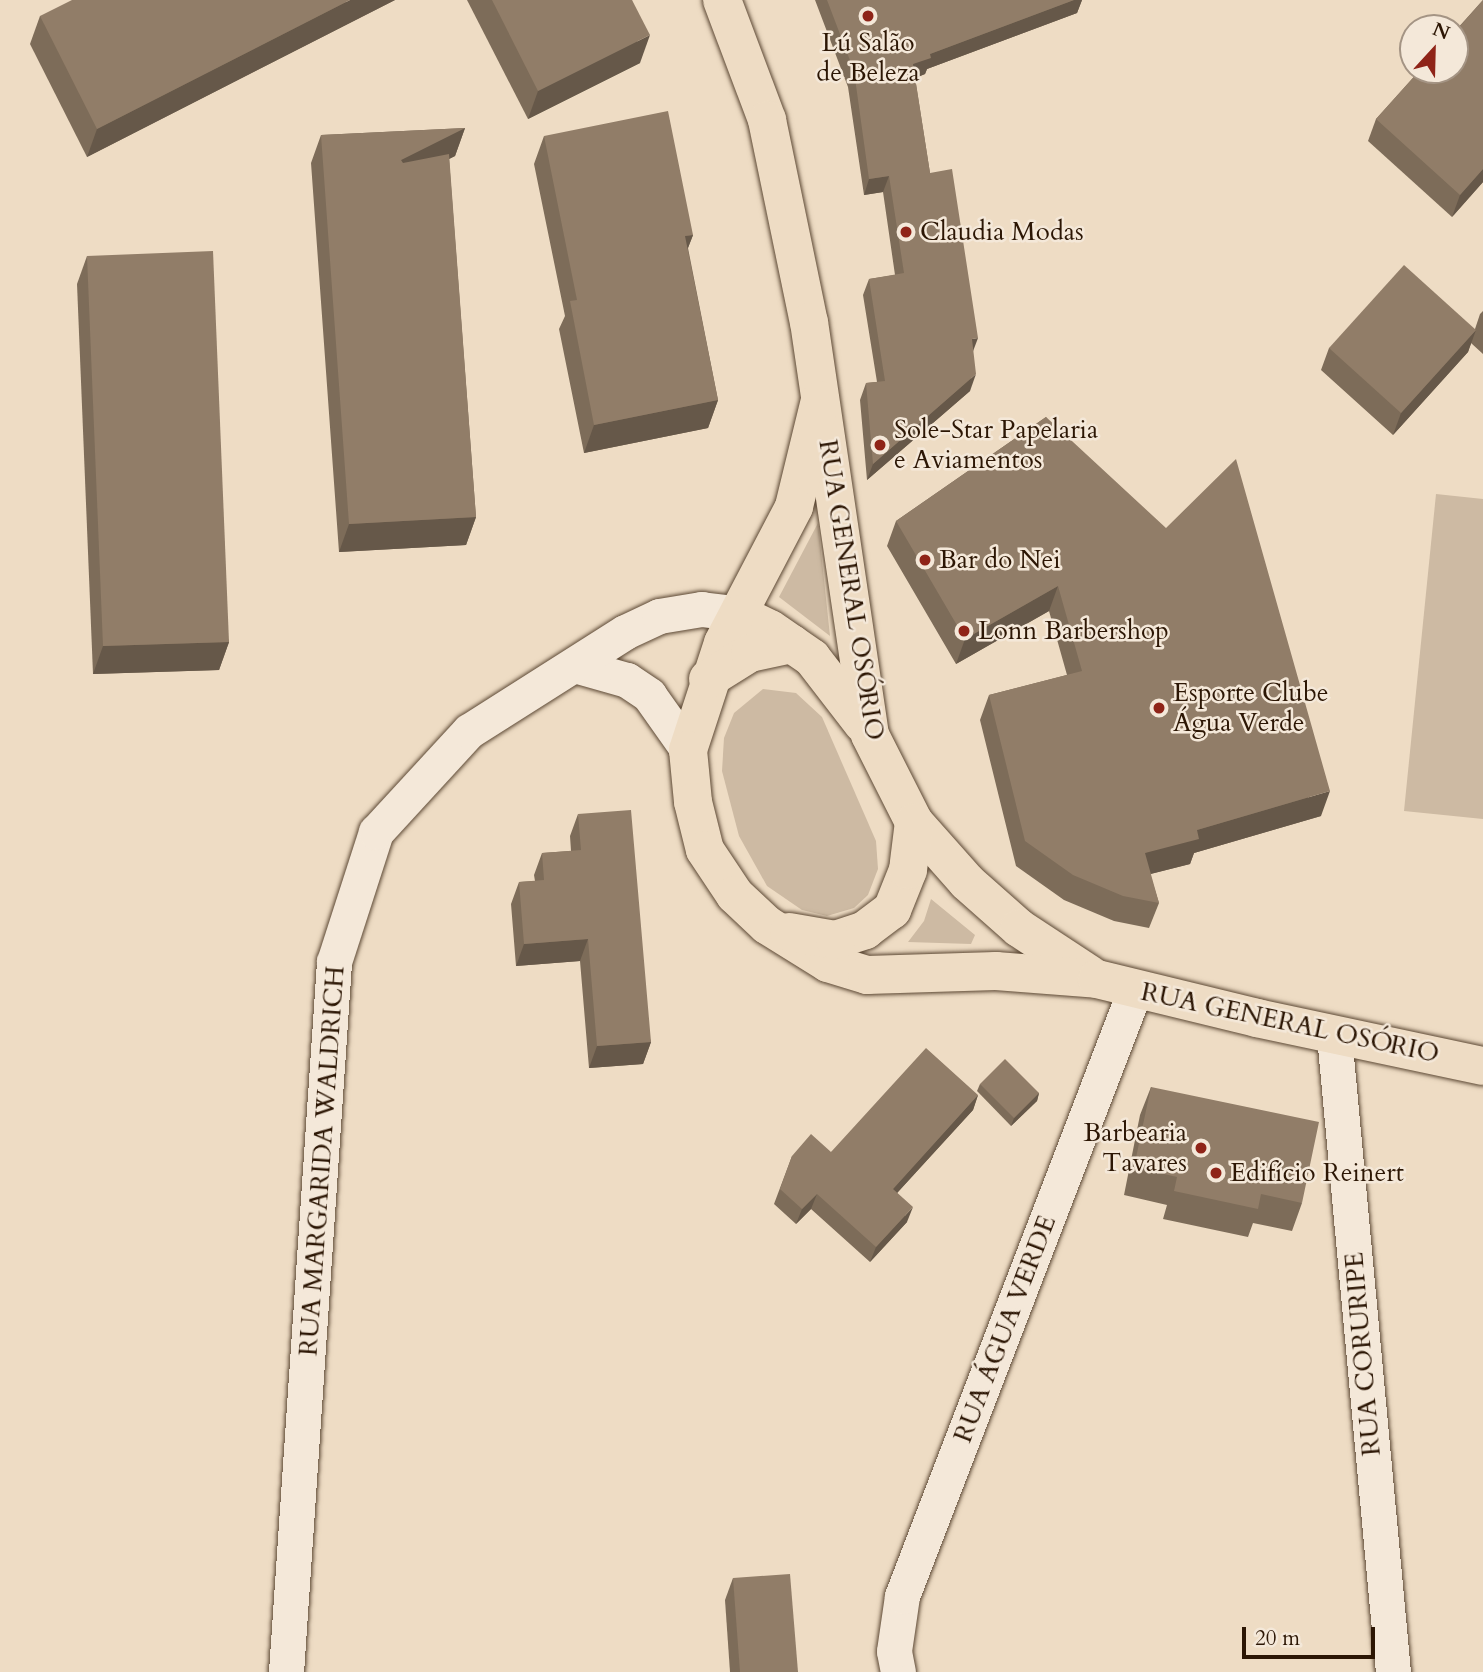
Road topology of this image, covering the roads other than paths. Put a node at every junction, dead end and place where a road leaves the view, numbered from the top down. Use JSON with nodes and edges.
{"nodes":[{"id":1,"x":722,"y":0,"type":"edge"},
{"id":2,"x":820,"y":400,"type":"junction"},
{"id":3,"x":739,"y":614,"type":"junction"},
{"id":4,"x":792,"y":644,"type":"junction"},
{"id":5,"x":574,"y":665,"type":"junction"},
{"id":6,"x":708,"y":679,"type":"junction"},
{"id":7,"x":870,"y":735,"type":"junction"},
{"id":8,"x":688,"y":750,"type":"junction"},
{"id":9,"x":914,"y":822,"type":"junction"},
{"id":10,"x":767,"y":925,"type":"junction"},
{"id":11,"x":1097,"y":979,"type":"junction"},
{"id":12,"x":1135,"y":990,"type":"junction"},
{"id":13,"x":1334,"y":1035,"type":"junction"},
{"id":14,"x":1483,"y":1066,"type":"edge"},
{"id":15,"x":286,"y":1672,"type":"edge"},
{"id":16,"x":898,"y":1672,"type":"edge"},
{"id":17,"x":1393,"y":1672,"type":"edge"}],
"edges":[{"from":1,"to":2,"type":"main road","name":"RUA GENERAL OSÓRIO"},
{"from":2,"to":3,"type":"main road","name":"RUA GENERAL OSÓRIO"},
{"from":2,"to":7,"type":"main road","name":"RUA GENERAL OSÓRIO"},
{"from":3,"to":4,"type":"main road"},
{"from":3,"to":5,"type":"street","name":"RUA MARGARIDA WALDRICH"},
{"from":3,"to":6,"type":"main road","name":"RUA GENERAL OSÓRIO"},
{"from":4,"to":6,"type":"main road"},
{"from":4,"to":7,"type":"main road"},
{"from":5,"to":8,"type":"street"},
{"from":5,"to":15,"type":"street","name":"RUA MARGARIDA WALDRICH"},
{"from":6,"to":8,"type":"main road","name":"RUA GENERAL OSÓRIO"},
{"from":7,"to":9,"type":"main road","name":"RUA GENERAL OSÓRIO"},
{"from":8,"to":10,"type":"main road","name":"RUA GENERAL OSÓRIO"},
{"from":9,"to":10,"type":"main road"},
{"from":9,"to":11,"type":"main road","name":"RUA GENERAL OSÓRIO"},
{"from":10,"to":11,"type":"main road","name":"RUA GENERAL OSÓRIO"},
{"from":11,"to":12,"type":"main road","name":"RUA GENERAL OSÓRIO"},
{"from":12,"to":13,"type":"main road","name":"RUA GENERAL OSÓRIO"},
{"from":12,"to":16,"type":"street","name":"RUA ÁGUA VERDE"},
{"from":13,"to":14,"type":"main road","name":"RUA GENERAL OSÓRIO"},
{"from":13,"to":17,"type":"street","name":"RUA CORURIPE"}]}
